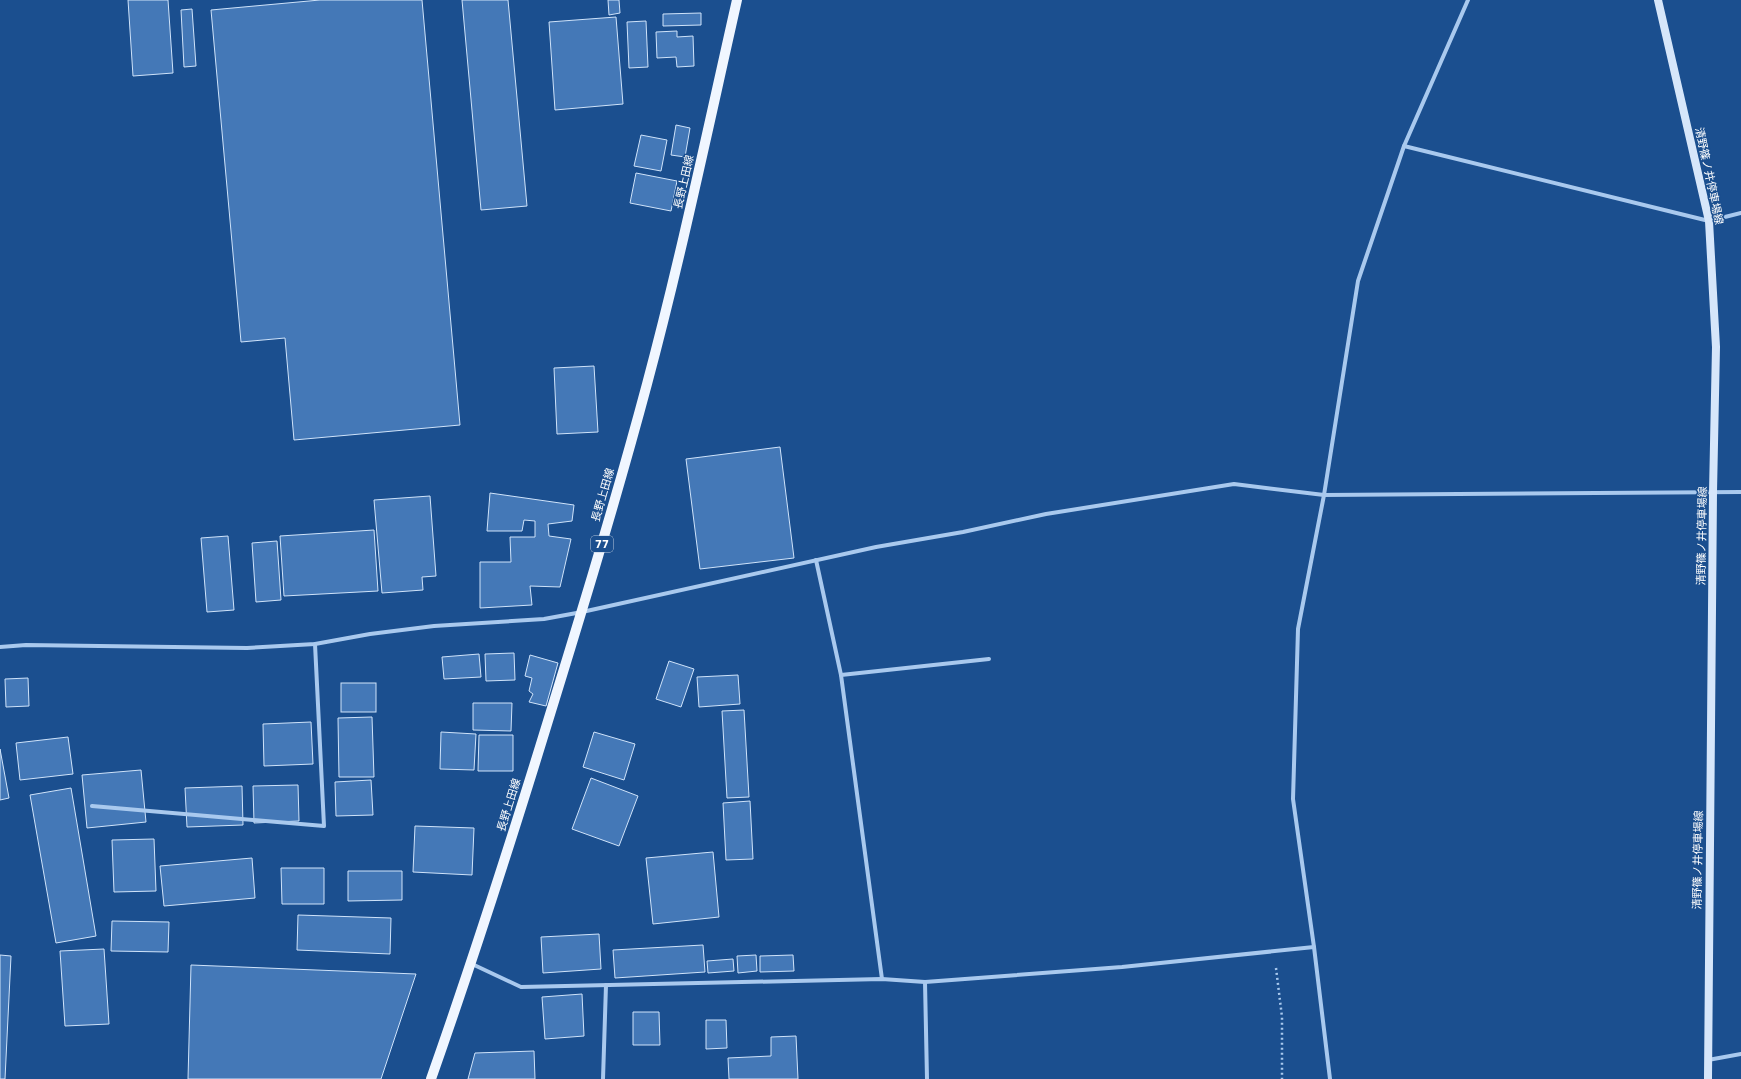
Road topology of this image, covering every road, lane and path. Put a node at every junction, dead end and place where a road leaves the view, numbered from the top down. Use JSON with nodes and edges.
{"nodes":[{"id":1,"x":737,"y":0,"type":"edge"},
{"id":2,"x":1468,"y":0,"type":"edge"},
{"id":3,"x":1658,"y":0,"type":"edge"},
{"id":4,"x":1404,"y":146,"type":"junction"},
{"id":5,"x":1741,"y":213,"type":"edge"},
{"id":6,"x":1709,"y":221,"type":"junction"},
{"id":7,"x":1713,"y":492,"type":"junction"},
{"id":8,"x":1741,"y":492,"type":"edge"},
{"id":9,"x":1324,"y":494,"type":"junction"},
{"id":10,"x":816,"y":560,"type":"junction"},
{"id":11,"x":582,"y":612,"type":"junction"},
{"id":12,"x":315,"y":644,"type":"junction"},
{"id":13,"x":0,"y":647,"type":"edge"},
{"id":14,"x":989,"y":659,"type":"dead end"},
{"id":15,"x":841,"y":675,"type":"junction"},
{"id":16,"x":92,"y":806,"type":"dead end"},
{"id":17,"x":1314,"y":947,"type":"junction"},
{"id":18,"x":1274,"y":952,"type":"junction"},
{"id":19,"x":471,"y":964,"type":"junction"},
{"id":20,"x":882,"y":979,"type":"junction"},
{"id":21,"x":925,"y":982,"type":"junction"},
{"id":22,"x":606,"y":986,"type":"junction"},
{"id":23,"x":1741,"y":1054,"type":"edge"},
{"id":24,"x":1707,"y":1060,"type":"junction"},
{"id":25,"x":431,"y":1079,"type":"edge"},
{"id":26,"x":603,"y":1079,"type":"edge"},
{"id":27,"x":927,"y":1079,"type":"edge"},
{"id":28,"x":1282,"y":1079,"type":"edge"},
{"id":29,"x":1330,"y":1079,"type":"edge"},
{"id":30,"x":1708,"y":1079,"type":"edge"}],
"edges":[{"from":1,"to":11,"type":"main road","name":"長野上田線","number":"77"},
{"from":2,"to":4,"type":"street"},
{"from":3,"to":6,"type":"main road","name":"清野篠ノ井停車場線"},
{"from":4,"to":6,"type":"street"},
{"from":4,"to":9,"type":"street"},
{"from":5,"to":6,"type":"street"},
{"from":6,"to":7,"type":"main road","name":"清野篠ノ井停車場線"},
{"from":7,"to":8,"type":"street"},
{"from":7,"to":9,"type":"street"},
{"from":7,"to":24,"type":"main road","name":"清野篠ノ井停車場線"},
{"from":9,"to":10,"type":"street"},
{"from":9,"to":17,"type":"street"},
{"from":10,"to":11,"type":"street"},
{"from":10,"to":15,"type":"street"},
{"from":11,"to":12,"type":"street"},
{"from":11,"to":19,"type":"main road","name":"長野上田線","number":"77"},
{"from":12,"to":13,"type":"street"},
{"from":12,"to":16,"type":"street"},
{"from":14,"to":15,"type":"street"},
{"from":15,"to":20,"type":"street"},
{"from":17,"to":18,"type":"street"},
{"from":17,"to":29,"type":"street"},
{"from":18,"to":21,"type":"street"},
{"from":18,"to":28,"type":"path"},
{"from":19,"to":22,"type":"street"},
{"from":19,"to":25,"type":"main road","name":"長野上田線","number":"77"},
{"from":20,"to":21,"type":"street"},
{"from":20,"to":22,"type":"street"},
{"from":21,"to":27,"type":"street"},
{"from":22,"to":26,"type":"street"},
{"from":23,"to":24,"type":"street"},
{"from":24,"to":30,"type":"main road","name":"清野篠ノ井停車場線"}]}
